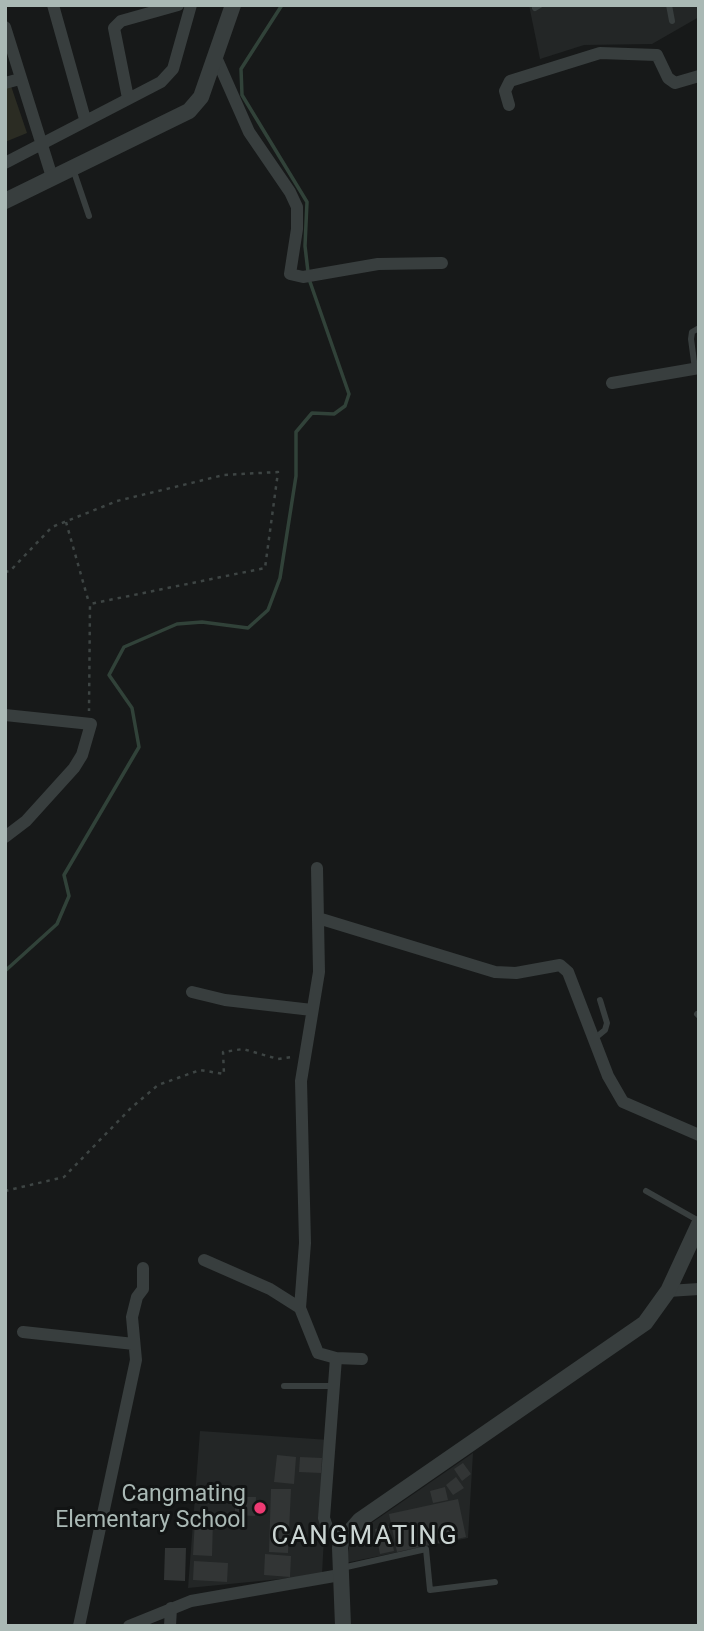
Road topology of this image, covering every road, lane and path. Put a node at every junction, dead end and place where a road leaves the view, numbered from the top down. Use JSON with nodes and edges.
{"nodes":[{"id":1,"x":53,"y":5,"type":"edge"},
{"id":2,"x":178,"y":5,"type":"edge"},
{"id":3,"x":191,"y":5,"type":"edge"},
{"id":4,"x":233,"y":5,"type":"edge"},
{"id":5,"x":669,"y":5,"type":"edge"},
{"id":6,"x":672,"y":21,"type":"dead end"},
{"id":7,"x":5,"y":27,"type":"edge"},
{"id":8,"x":215,"y":55,"type":"junction"},
{"id":9,"x":699,"y":76,"type":"edge"},
{"id":10,"x":20,"y":79,"type":"junction"},
{"id":11,"x":5,"y":83,"type":"edge"},
{"id":12,"x":128,"y":98,"type":"junction"},
{"id":13,"x":509,"y":105,"type":"dead end"},
{"id":14,"x":85,"y":119,"type":"junction"},
{"id":15,"x":41,"y":144,"type":"junction"},
{"id":16,"x":5,"y":163,"type":"edge"},
{"id":17,"x":72,"y":167,"type":"junction"},
{"id":18,"x":52,"y":177,"type":"junction"},
{"id":19,"x":5,"y":201,"type":"edge"},
{"id":20,"x":89,"y":216,"type":"dead end"},
{"id":21,"x":442,"y":263,"type":"dead end"},
{"id":22,"x":699,"y":328,"type":"edge"},
{"id":23,"x":697,"y":369,"type":"edge"},
{"id":24,"x":612,"y":383,"type":"dead end"},
{"id":25,"x":66,"y":522,"type":"junction"},
{"id":26,"x":5,"y":572,"type":"edge"},
{"id":27,"x":90,"y":604,"type":"junction"},
{"id":28,"x":5,"y":715,"type":"edge"},
{"id":29,"x":91,"y":724,"type":"junction"},
{"id":30,"x":5,"y":837,"type":"edge"},
{"id":31,"x":317,"y":867,"type":"dead end"},
{"id":32,"x":318,"y":918,"type":"junction"},
{"id":33,"x":192,"y":992,"type":"dead end"},
{"id":34,"x":600,"y":1000,"type":"dead end"},
{"id":35,"x":312,"y":1010,"type":"junction"},
{"id":36,"x":594,"y":1039,"type":"junction"},
{"id":37,"x":303,"y":1055,"type":"junction"},
{"id":38,"x":699,"y":1135,"type":"edge"},
{"id":39,"x":5,"y":1191,"type":"edge"},
{"id":40,"x":646,"y":1191,"type":"dead end"},
{"id":41,"x":699,"y":1222,"type":"edge"},
{"id":42,"x":204,"y":1260,"type":"dead end"},
{"id":43,"x":143,"y":1268,"type":"dead end"},
{"id":44,"x":699,"y":1289,"type":"edge"},
{"id":45,"x":668,"y":1290,"type":"junction"},
{"id":46,"x":300,"y":1308,"type":"junction"},
{"id":47,"x":23,"y":1332,"type":"dead end"},
{"id":48,"x":134,"y":1344,"type":"junction"},
{"id":49,"x":337,"y":1358,"type":"junction"},
{"id":50,"x":362,"y":1359,"type":"dead end"},
{"id":51,"x":284,"y":1386,"type":"dead end"},
{"id":52,"x":335,"y":1386,"type":"junction"},
{"id":53,"x":341,"y":1542,"type":"junction"},
{"id":54,"x":340,"y":1572,"type":"junction"},
{"id":55,"x":495,"y":1582,"type":"dead end"},
{"id":56,"x":171,"y":1608,"type":"junction"},
{"id":57,"x":155,"y":1620,"type":"edge"},
{"id":58,"x":79,"y":1626,"type":"edge"},
{"id":59,"x":129,"y":1626,"type":"edge"},
{"id":60,"x":170,"y":1626,"type":"edge"},
{"id":61,"x":343,"y":1626,"type":"edge"}],
"edges":[{"from":1,"to":14,"type":"street"},
{"from":2,"to":12,"type":"street"},
{"from":3,"to":12,"type":"street"},
{"from":4,"to":8,"type":"street"},
{"from":5,"to":6,"type":"lane"},
{"from":7,"to":10,"type":"street"},
{"from":8,"to":17,"type":"street"},
{"from":8,"to":21,"type":"street"},
{"from":9,"to":13,"type":"street"},
{"from":10,"to":11,"type":"street"},
{"from":10,"to":15,"type":"street"},
{"from":12,"to":14,"type":"street"},
{"from":14,"to":15,"type":"street"},
{"from":15,"to":16,"type":"street"},
{"from":15,"to":18,"type":"street"},
{"from":17,"to":18,"type":"street"},
{"from":17,"to":20,"type":"lane"},
{"from":18,"to":19,"type":"street"},
{"from":22,"to":23,"type":"lane"},
{"from":23,"to":24,"type":"street"},
{"from":25,"to":26,"type":"path"},
{"from":25,"to":27,"type":"path"},
{"from":25,"to":27,"type":"path"},
{"from":27,"to":29,"type":"path"},
{"from":28,"to":29,"type":"street"},
{"from":29,"to":30,"type":"street"},
{"from":31,"to":32,"type":"street"},
{"from":32,"to":35,"type":"street"},
{"from":32,"to":36,"type":"street"},
{"from":33,"to":35,"type":"street"},
{"from":34,"to":36,"type":"lane"},
{"from":35,"to":37,"type":"street"},
{"from":36,"to":38,"type":"street"},
{"from":37,"to":39,"type":"path"},
{"from":37,"to":46,"type":"street"},
{"from":40,"to":41,"type":"lane"},
{"from":41,"to":45,"type":"street"},
{"from":42,"to":46,"type":"street"},
{"from":43,"to":48,"type":"street"},
{"from":44,"to":45,"type":"street"},
{"from":45,"to":53,"type":"street"},
{"from":46,"to":49,"type":"street"},
{"from":47,"to":48,"type":"street"},
{"from":48,"to":58,"type":"street"},
{"from":49,"to":50,"type":"street"},
{"from":49,"to":52,"type":"street"},
{"from":51,"to":52,"type":"lane"},
{"from":52,"to":53,"type":"street"},
{"from":53,"to":54,"type":"street"},
{"from":54,"to":55,"type":"lane"},
{"from":54,"to":56,"type":"street"},
{"from":54,"to":61,"type":"street"},
{"from":56,"to":57,"type":"street"},
{"from":56,"to":60,"type":"street"},
{"from":57,"to":59,"type":"street"}]}
